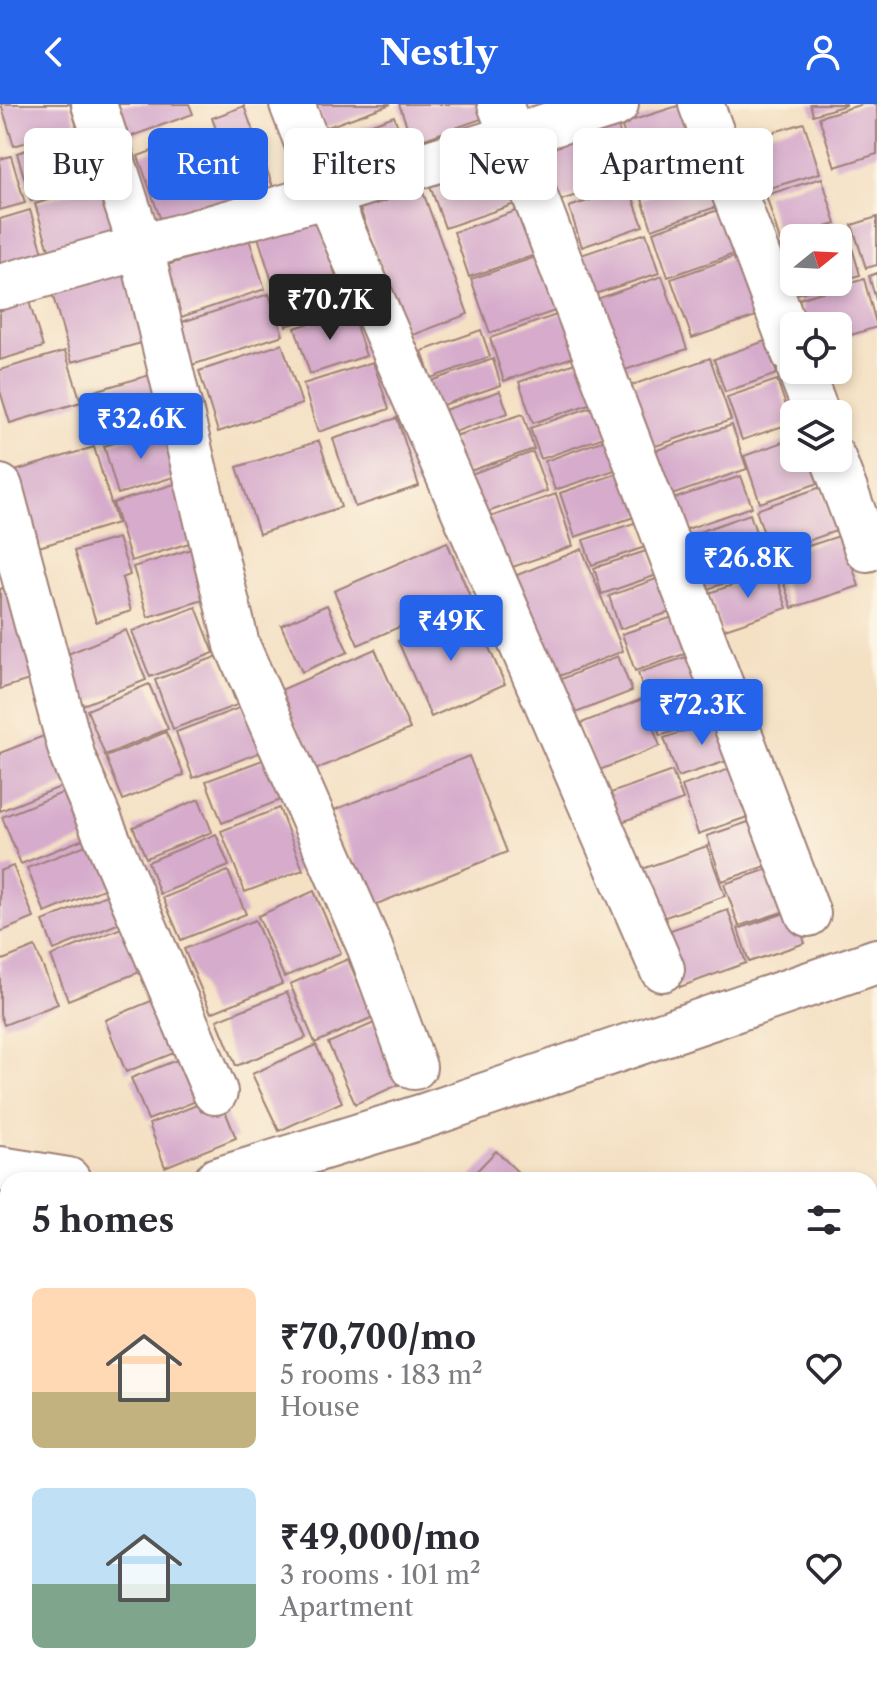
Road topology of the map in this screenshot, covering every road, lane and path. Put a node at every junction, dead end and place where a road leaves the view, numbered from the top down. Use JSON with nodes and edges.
{"nodes":[{"id":1,"x":94,"y":104,"type":"edge"},
{"id":2,"x":292,"y":104,"type":"edge"},
{"id":3,"x":616,"y":104,"type":"edge"},
{"id":4,"x":701,"y":104,"type":"edge"},
{"id":5,"x":506,"y":120,"type":"edge"},
{"id":6,"x":301,"y":128,"type":"edge"},
{"id":7,"x":424,"y":154,"type":"edge"},
{"id":8,"x":309,"y":200,"type":"edge"},
{"id":9,"x":329,"y":200,"type":"edge"},
{"id":10,"x":141,"y":248,"type":"junction"},
{"id":11,"x":0,"y":287,"type":"edge"},
{"id":12,"x":780,"y":316,"type":"edge"},
{"id":13,"x":838,"y":472,"type":"edge"},
{"id":14,"x":0,"y":487,"type":"edge"},
{"id":15,"x":867,"y":549,"type":"dead end"},
{"id":16,"x":808,"y":914,"type":"dead end"},
{"id":17,"x":877,"y":961,"type":"edge"},
{"id":18,"x":662,"y":969,"type":"dead end"},
{"id":19,"x":414,"y":1067,"type":"dead end"},
{"id":20,"x":215,"y":1092,"type":"dead end"},
{"id":21,"x":243,"y":1172,"type":"edge"}],
"edges":[{"from":1,"to":10,"type":"street"},
{"from":2,"to":6,"type":"street"},
{"from":3,"to":5,"type":"street"},
{"from":4,"to":12,"type":"street"},
{"from":5,"to":7,"type":"street"},
{"from":5,"to":16,"type":"street"},
{"from":8,"to":10,"type":"street"},
{"from":9,"to":18,"type":"street"},
{"from":10,"to":11,"type":"street"},
{"from":10,"to":19,"type":"street"},
{"from":13,"to":15,"type":"street"},
{"from":14,"to":20,"type":"street"},
{"from":17,"to":21,"type":"street"}]}
